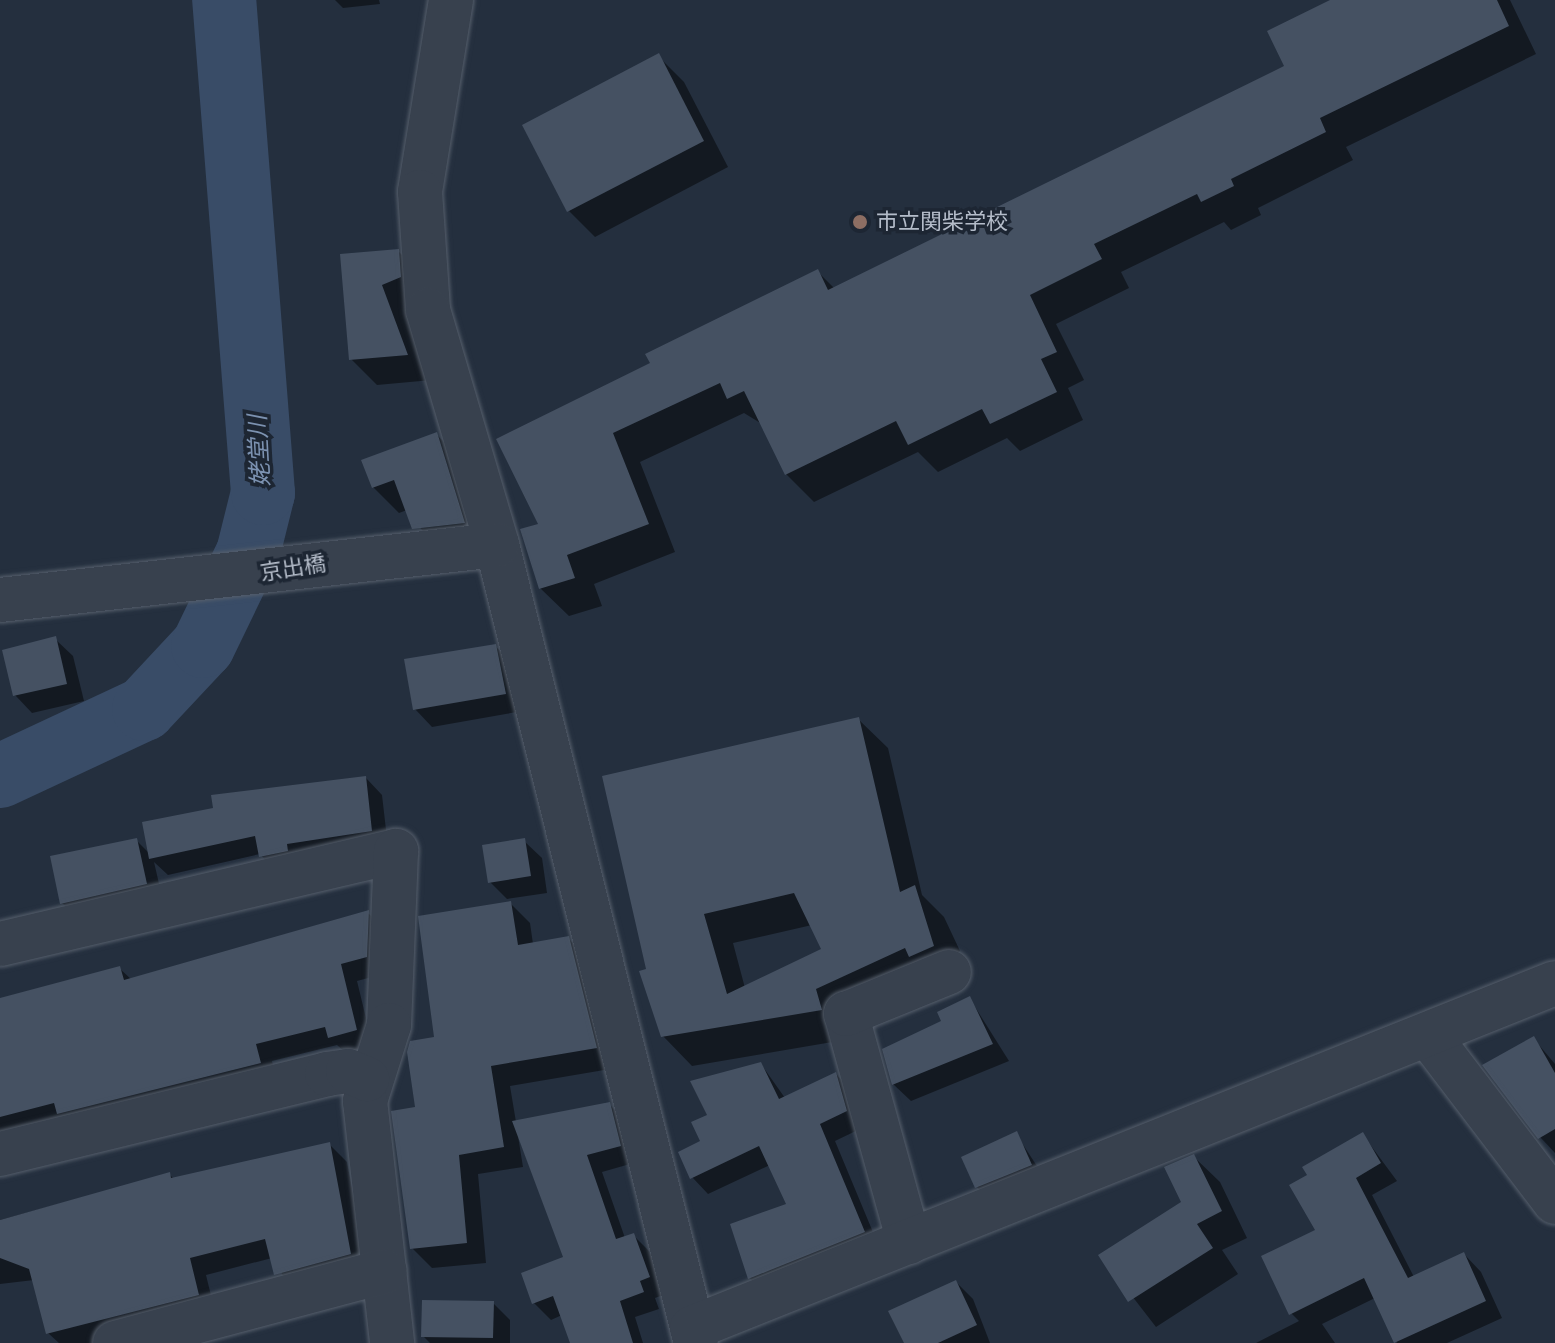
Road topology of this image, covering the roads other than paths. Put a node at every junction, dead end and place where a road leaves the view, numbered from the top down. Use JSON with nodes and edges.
{"nodes":[{"id":1,"x":451,"y":0,"type":"edge"},
{"id":2,"x":497,"y":545,"type":"junction"},
{"id":3,"x":0,"y":600,"type":"edge"},
{"id":4,"x":0,"y":944,"type":"edge"},
{"id":5,"x":949,"y":972,"type":"dead end"},
{"id":6,"x":1555,"y":983,"type":"edge"},
{"id":7,"x":1428,"y":1035,"type":"junction"},
{"id":8,"x":367,"y":1079,"type":"junction"},
{"id":9,"x":0,"y":1154,"type":"edge"},
{"id":10,"x":1555,"y":1202,"type":"edge"},
{"id":11,"x":909,"y":1242,"type":"junction"},
{"id":12,"x":385,"y":1271,"type":"junction"},
{"id":13,"x":204,"y":1332,"type":"edge"},
{"id":14,"x":694,"y":1336,"type":"edge"},
{"id":15,"x":115,"y":1343,"type":"edge"},
{"id":16,"x":392,"y":1343,"type":"edge"}],
"edges":[{"from":1,"to":2,"type":"street"},
{"from":2,"to":3,"type":"street","name":"京出橋"},
{"from":2,"to":14,"type":"street"},
{"from":4,"to":8,"type":"street"},
{"from":5,"to":11,"type":"street"},
{"from":6,"to":7,"type":"street"},
{"from":7,"to":10,"type":"street"},
{"from":7,"to":11,"type":"street"},
{"from":8,"to":9,"type":"street"},
{"from":8,"to":12,"type":"street"},
{"from":11,"to":14,"type":"street"},
{"from":12,"to":13,"type":"street"},
{"from":12,"to":16,"type":"street"},
{"from":13,"to":15,"type":"street"}]}
